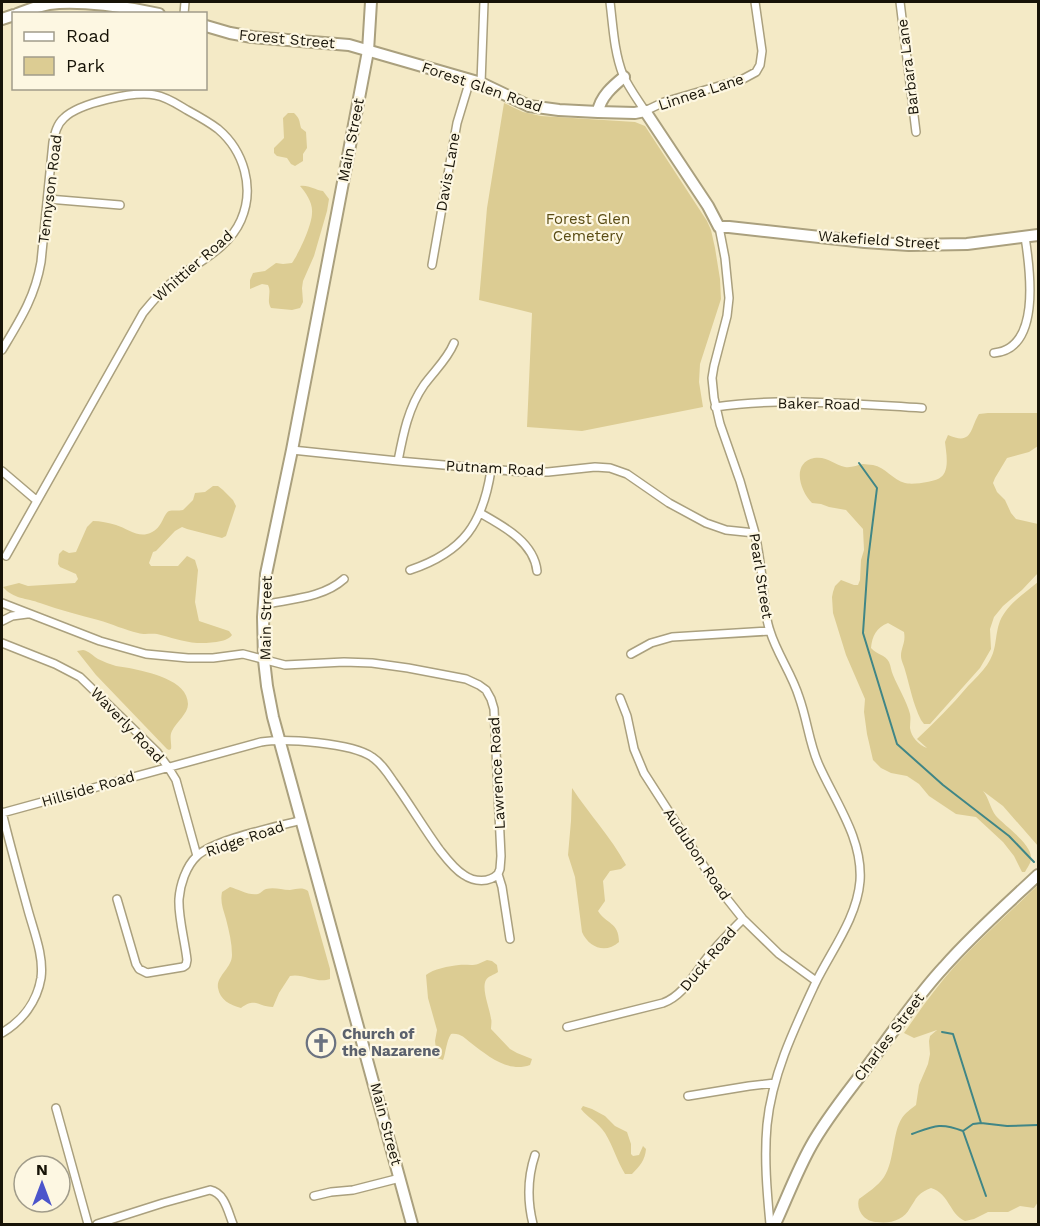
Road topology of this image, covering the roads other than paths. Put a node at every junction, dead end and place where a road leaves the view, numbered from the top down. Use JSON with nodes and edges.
{"nodes":[{"id":1,"x":371,"y":2,"type":"edge"},
{"id":2,"x":484,"y":2,"type":"edge"},
{"id":3,"x":610,"y":2,"type":"edge"},
{"id":4,"x":755,"y":2,"type":"edge"},
{"id":5,"x":900,"y":2,"type":"edge"},
{"id":6,"x":111,"y":4,"type":"edge"},
{"id":7,"x":22,"y":12,"type":"edge"},
{"id":8,"x":149,"y":12,"type":"edge"},
{"id":9,"x":207,"y":26,"type":"edge"},
{"id":10,"x":368,"y":51,"type":"junction"},
{"id":11,"x":624,"y":77,"type":"junction"},
{"id":12,"x":470,"y":80,"type":"junction"},
{"id":13,"x":481,"y":83,"type":"junction"},
{"id":14,"x":156,"y":92,"type":"edge"},
{"id":15,"x":645,"y":111,"type":"junction"},
{"id":16,"x":598,"y":112,"type":"junction"},
{"id":17,"x":916,"y":132,"type":"dead end"},
{"id":18,"x":48,"y":199,"type":"junction"},
{"id":19,"x":120,"y":205,"type":"dead end"},
{"id":20,"x":719,"y":227,"type":"junction"},
{"id":21,"x":1038,"y":236,"type":"edge"},
{"id":22,"x":1025,"y":237,"type":"junction"},
{"id":23,"x":432,"y":265,"type":"dead end"},
{"id":24,"x":454,"y":344,"type":"dead end"},
{"id":25,"x":2,"y":350,"type":"edge"},
{"id":26,"x":994,"y":354,"type":"dead end"},
{"id":27,"x":715,"y":407,"type":"junction"},
{"id":28,"x":922,"y":408,"type":"dead end"},
{"id":29,"x":292,"y":450,"type":"junction"},
{"id":30,"x":398,"y":461,"type":"junction"},
{"id":31,"x":491,"y":470,"type":"junction"},
{"id":32,"x":2,"y":471,"type":"edge"},
{"id":33,"x":36,"y":500,"type":"junction"},
{"id":34,"x":480,"y":513,"type":"junction"},
{"id":35,"x":755,"y":533,"type":"junction"},
{"id":36,"x":6,"y":556,"type":"dead end"},
{"id":37,"x":410,"y":570,"type":"dead end"},
{"id":38,"x":537,"y":571,"type":"dead end"},
{"id":39,"x":344,"y":579,"type":"dead end"},
{"id":40,"x":2,"y":605,"type":"edge"},
{"id":41,"x":263,"y":605,"type":"junction"},
{"id":42,"x":30,"y":614,"type":"junction"},
{"id":43,"x":2,"y":621,"type":"edge"},
{"id":44,"x":770,"y":631,"type":"junction"},
{"id":45,"x":2,"y":643,"type":"edge"},
{"id":46,"x":631,"y":654,"type":"dead end"},
{"id":47,"x":264,"y":660,"type":"junction"},
{"id":48,"x":620,"y":698,"type":"dead end"},
{"id":49,"x":280,"y":741,"type":"junction"},
{"id":50,"x":168,"y":767,"type":"junction"},
{"id":51,"x":2,"y":812,"type":"edge"},
{"id":52,"x":302,"y":820,"type":"junction"},
{"id":53,"x":197,"y":856,"type":"junction"},
{"id":54,"x":498,"y":874,"type":"junction"},
{"id":55,"x":1038,"y":875,"type":"edge"},
{"id":56,"x":117,"y":899,"type":"dead end"},
{"id":57,"x":743,"y":919,"type":"junction"},
{"id":58,"x":510,"y":939,"type":"dead end"},
{"id":59,"x":816,"y":981,"type":"junction"},
{"id":60,"x":567,"y":1027,"type":"dead end"},
{"id":61,"x":2,"y":1032,"type":"edge"},
{"id":62,"x":775,"y":1083,"type":"junction"},
{"id":63,"x":688,"y":1096,"type":"dead end"},
{"id":64,"x":56,"y":1107,"type":"dead end"},
{"id":65,"x":535,"y":1155,"type":"dead end"},
{"id":66,"x":400,"y":1178,"type":"junction"},
{"id":67,"x":314,"y":1196,"type":"dead end"},
{"id":68,"x":88,"y":1224,"type":"edge"},
{"id":69,"x":97,"y":1224,"type":"edge"},
{"id":70,"x":233,"y":1224,"type":"edge"},
{"id":71,"x":412,"y":1224,"type":"edge"},
{"id":72,"x":533,"y":1224,"type":"edge"},
{"id":73,"x":770,"y":1224,"type":"edge"},
{"id":74,"x":775,"y":1224,"type":"edge"}],
"edges":[{"from":1,"to":10,"type":"street","name":"Main Street"},
{"from":2,"to":13,"type":"street"},
{"from":3,"to":11,"type":"street","name":"Pearl Street"},
{"from":4,"to":15,"type":"street","name":"Linnea Lane"},
{"from":5,"to":17,"type":"street","name":"Barbara Lane"},
{"from":6,"to":7,"type":"street"},
{"from":6,"to":8,"type":"street"},
{"from":9,"to":10,"type":"street","name":"Forest Street"},
{"from":10,"to":12,"type":"street","name":"Forest Glen Road"},
{"from":10,"to":29,"type":"street","name":"Main Street"},
{"from":11,"to":15,"type":"street","name":"Pearl Street"},
{"from":11,"to":16,"type":"street"},
{"from":12,"to":13,"type":"street","name":"Forest Glen Road"},
{"from":12,"to":23,"type":"street","name":"Davis Lane"},
{"from":13,"to":16,"type":"street","name":"Forest Glen Road"},
{"from":14,"to":18,"type":"street","name":"Tennyson Road"},
{"from":14,"to":33,"type":"street","name":"Whittier Road"},
{"from":15,"to":16,"type":"street","name":"Forest Glen Road"},
{"from":15,"to":20,"type":"street","name":"Pearl Street"},
{"from":18,"to":19,"type":"street"},
{"from":18,"to":25,"type":"street","name":"Tennyson Road"},
{"from":20,"to":22,"type":"street","name":"Wakefield Street"},
{"from":20,"to":27,"type":"street","name":"Pearl Street"},
{"from":21,"to":22,"type":"street","name":"Wakefield Street"},
{"from":22,"to":26,"type":"street"},
{"from":24,"to":30,"type":"street"},
{"from":27,"to":28,"type":"street","name":"Baker Road"},
{"from":27,"to":35,"type":"street","name":"Pearl Street"},
{"from":29,"to":30,"type":"street","name":"Putnam Road"},
{"from":29,"to":41,"type":"street","name":"Main Street"},
{"from":30,"to":31,"type":"street","name":"Putnam Road"},
{"from":31,"to":34,"type":"street"},
{"from":31,"to":35,"type":"street","name":"Putnam Road"},
{"from":32,"to":33,"type":"street"},
{"from":33,"to":36,"type":"street","name":"Whittier Road"},
{"from":34,"to":37,"type":"street"},
{"from":34,"to":38,"type":"street"},
{"from":35,"to":44,"type":"street","name":"Pearl Street"},
{"from":39,"to":41,"type":"street"},
{"from":40,"to":42,"type":"street","name":"Lawrence Road"},
{"from":41,"to":47,"type":"street","name":"Main Street"},
{"from":42,"to":43,"type":"street"},
{"from":42,"to":47,"type":"street","name":"Lawrence Road"},
{"from":44,"to":46,"type":"street"},
{"from":44,"to":59,"type":"street","name":"Pearl Street"},
{"from":45,"to":50,"type":"street","name":"Waverly Road"},
{"from":47,"to":49,"type":"street","name":"Main Street"},
{"from":47,"to":54,"type":"street","name":"Lawrence Road"},
{"from":48,"to":57,"type":"street","name":"Audubon Road"},
{"from":49,"to":50,"type":"street","name":"Hillside Road"},
{"from":49,"to":52,"type":"street","name":"Main Street"},
{"from":49,"to":54,"type":"street","name":"Hillside Road"},
{"from":50,"to":51,"type":"street","name":"Hillside Road"},
{"from":50,"to":53,"type":"street","name":"Waverly Road"},
{"from":51,"to":61,"type":"street"},
{"from":52,"to":53,"type":"street","name":"Ridge Road"},
{"from":52,"to":66,"type":"street","name":"Main Street"},
{"from":53,"to":56,"type":"street","name":"Ridge Road"},
{"from":54,"to":58,"type":"street","name":"Lawrence Road"},
{"from":55,"to":74,"type":"street","name":"Charles Street"},
{"from":57,"to":59,"type":"street","name":"Audubon Road"},
{"from":57,"to":60,"type":"street","name":"Duck Road"},
{"from":59,"to":62,"type":"street","name":"Pearl Street"},
{"from":62,"to":63,"type":"street"},
{"from":62,"to":73,"type":"street","name":"Pearl Street"},
{"from":64,"to":68,"type":"street"},
{"from":65,"to":72,"type":"street"},
{"from":66,"to":67,"type":"street"},
{"from":66,"to":71,"type":"street","name":"Main Street"},
{"from":69,"to":70,"type":"street"}]}
